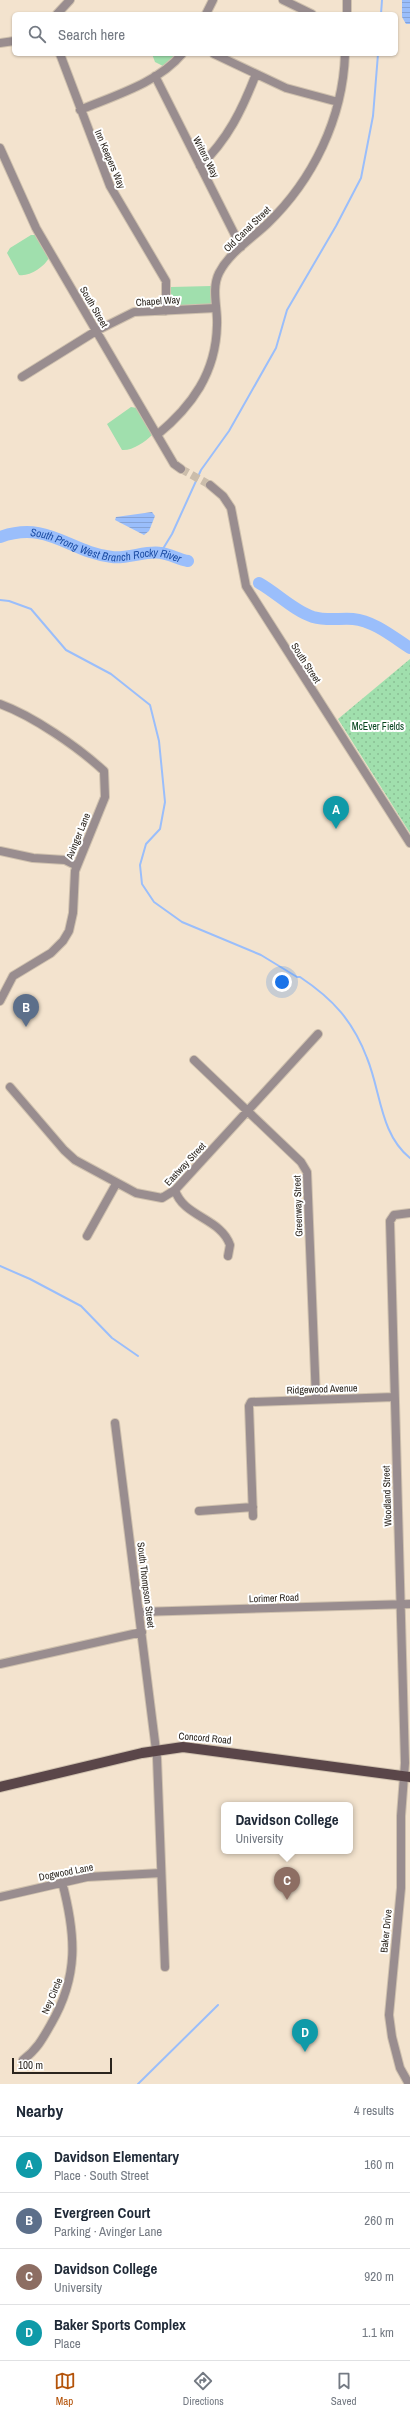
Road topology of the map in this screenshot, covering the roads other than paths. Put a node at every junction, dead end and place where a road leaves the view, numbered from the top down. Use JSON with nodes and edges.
{"nodes":[{"id":1,"x":70,"y":0,"type":"edge"},
{"id":2,"x":213,"y":0,"type":"edge"},
{"id":3,"x":283,"y":0,"type":"edge"},
{"id":4,"x":347,"y":0,"type":"edge"},
{"id":5,"x":59,"y":12,"type":"edge"},
{"id":6,"x":207,"y":12,"type":"edge"},
{"id":7,"x":308,"y":12,"type":"edge"},
{"id":8,"x":347,"y":12,"type":"edge"},
{"id":9,"x":12,"y":42,"type":"edge"},
{"id":10,"x":0,"y":43,"type":"edge"},
{"id":11,"x":61,"y":56,"type":"edge"},
{"id":12,"x":180,"y":56,"type":"edge"},
{"id":13,"x":218,"y":56,"type":"edge"},
{"id":14,"x":345,"y":56,"type":"edge"},
{"id":15,"x":256,"y":74,"type":"junction"},
{"id":16,"x":154,"y":76,"type":"junction"},
{"id":17,"x":338,"y":102,"type":"junction"},
{"id":18,"x":80,"y":110,"type":"junction"},
{"id":19,"x":0,"y":148,"type":"edge"},
{"id":20,"x":200,"y":166,"type":"junction"},
{"id":21,"x":241,"y":248,"type":"junction"},
{"id":22,"x":216,"y":308,"type":"junction"},
{"id":23,"x":166,"y":310,"type":"junction"},
{"id":24,"x":96,"y":331,"type":"junction"},
{"id":25,"x":22,"y":377,"type":"dead end"},
{"id":26,"x":157,"y":435,"type":"junction"},
{"id":27,"x":181,"y":469,"type":"tunnel mouth"},
{"id":28,"x":210,"y":485,"type":"tunnel mouth"},
{"id":29,"x":0,"y":704,"type":"edge"},
{"id":30,"x":410,"y":843,"type":"edge"},
{"id":31,"x":0,"y":851,"type":"edge"},
{"id":32,"x":77,"y":866,"type":"junction"},
{"id":33,"x":0,"y":1001,"type":"edge"},
{"id":34,"x":318,"y":1034,"type":"dead end"},
{"id":35,"x":194,"y":1060,"type":"dead end"},
{"id":36,"x":10,"y":1087,"type":"dead end"},
{"id":37,"x":248,"y":1111,"type":"junction"},
{"id":38,"x":116,"y":1184,"type":"junction"},
{"id":39,"x":175,"y":1190,"type":"junction"},
{"id":40,"x":410,"y":1213,"type":"edge"},
{"id":41,"x":87,"y":1236,"type":"dead end"},
{"id":42,"x":228,"y":1256,"type":"dead end"},
{"id":43,"x":394,"y":1397,"type":"junction"},
{"id":44,"x":316,"y":1399,"type":"junction"},
{"id":45,"x":115,"y":1423,"type":"dead end"},
{"id":46,"x":199,"y":1511,"type":"dead end"},
{"id":47,"x":400,"y":1604,"type":"junction"},
{"id":48,"x":410,"y":1604,"type":"edge"},
{"id":49,"x":139,"y":1612,"type":"junction"},
{"id":50,"x":142,"y":1632,"type":"junction"},
{"id":51,"x":0,"y":1664,"type":"edge"},
{"id":52,"x":156,"y":1750,"type":"junction"},
{"id":53,"x":408,"y":1777,"type":"edge"},
{"id":54,"x":0,"y":1787,"type":"edge"},
{"id":55,"x":161,"y":1873,"type":"junction"},
{"id":56,"x":62,"y":1882,"type":"junction"},
{"id":57,"x":0,"y":1897,"type":"edge"},
{"id":58,"x":165,"y":1967,"type":"dead end"},
{"id":59,"x":23,"y":2060,"type":"dead end"},
{"id":60,"x":409,"y":2084,"type":"edge"}],
"edges":[{"from":1,"to":5,"type":"street"},
{"from":2,"to":6,"type":"street"},
{"from":3,"to":7,"type":"street"},
{"from":4,"to":8,"type":"street"},
{"from":9,"to":10,"type":"street"},
{"from":11,"to":18,"type":"street","name":"Inn Keepers Way"},
{"from":12,"to":16,"type":"street"},
{"from":13,"to":15,"type":"street"},
{"from":14,"to":17,"type":"street","name":"Old Canal Street"},
{"from":15,"to":17,"type":"street"},
{"from":15,"to":20,"type":"street"},
{"from":16,"to":18,"type":"street"},
{"from":16,"to":20,"type":"street","name":"Writers Way"},
{"from":17,"to":21,"type":"street","name":"Old Canal Street"},
{"from":18,"to":23,"type":"street","name":"Inn Keepers Way"},
{"from":19,"to":24,"type":"street","name":"South Street"},
{"from":20,"to":21,"type":"street","name":"Writers Way"},
{"from":21,"to":22,"type":"street","name":"Old Canal Street"},
{"from":22,"to":23,"type":"street","name":"Chapel Way"},
{"from":22,"to":26,"type":"street","name":"Old Canal Street"},
{"from":23,"to":24,"type":"street","name":"Chapel Way"},
{"from":24,"to":25,"type":"street","name":"Chapel Way"},
{"from":24,"to":26,"type":"street","name":"South Street"},
{"from":26,"to":27,"type":"street","name":"South Street"},
{"from":28,"to":30,"type":"street","name":"South Street"},
{"from":29,"to":32,"type":"street","name":"Avinger Lane"},
{"from":31,"to":32,"type":"street"},
{"from":32,"to":33,"type":"street","name":"Avinger Lane"},
{"from":34,"to":37,"type":"street","name":"Eastway Street"},
{"from":35,"to":37,"type":"street","name":"Greenway Street"},
{"from":36,"to":38,"type":"street","name":"Eastway Street"},
{"from":37,"to":39,"type":"street","name":"Eastway Street"},
{"from":37,"to":44,"type":"street","name":"Greenway Street"},
{"from":38,"to":39,"type":"street","name":"Eastway Street"},
{"from":38,"to":41,"type":"street"},
{"from":39,"to":42,"type":"street"},
{"from":40,"to":43,"type":"street","name":"Woodland Street"},
{"from":43,"to":44,"type":"street","name":"Ridgewood Avenue"},
{"from":43,"to":47,"type":"street","name":"Woodland Street"},
{"from":44,"to":46,"type":"street","name":"Ridgewood Avenue"},
{"from":45,"to":49,"type":"street","name":"South Thompson Street"},
{"from":47,"to":48,"type":"street","name":"Lorimer Road"},
{"from":47,"to":49,"type":"street","name":"Lorimer Road"},
{"from":47,"to":53,"type":"street","name":"Woodland Street"},
{"from":49,"to":50,"type":"street","name":"South Thompson Street"},
{"from":50,"to":51,"type":"street"},
{"from":50,"to":52,"type":"street","name":"South Thompson Street"},
{"from":52,"to":53,"type":"main road","name":"Concord Road"},
{"from":52,"to":54,"type":"main road","name":"Concord Road"},
{"from":52,"to":55,"type":"street","name":"South Thompson Street"},
{"from":53,"to":60,"type":"street","name":"Baker Drive"},
{"from":55,"to":56,"type":"street","name":"Dogwood Lane"},
{"from":55,"to":58,"type":"street","name":"South Thompson Street"},
{"from":56,"to":57,"type":"street","name":"Dogwood Lane"},
{"from":56,"to":59,"type":"street","name":"Ney Circle"}]}
